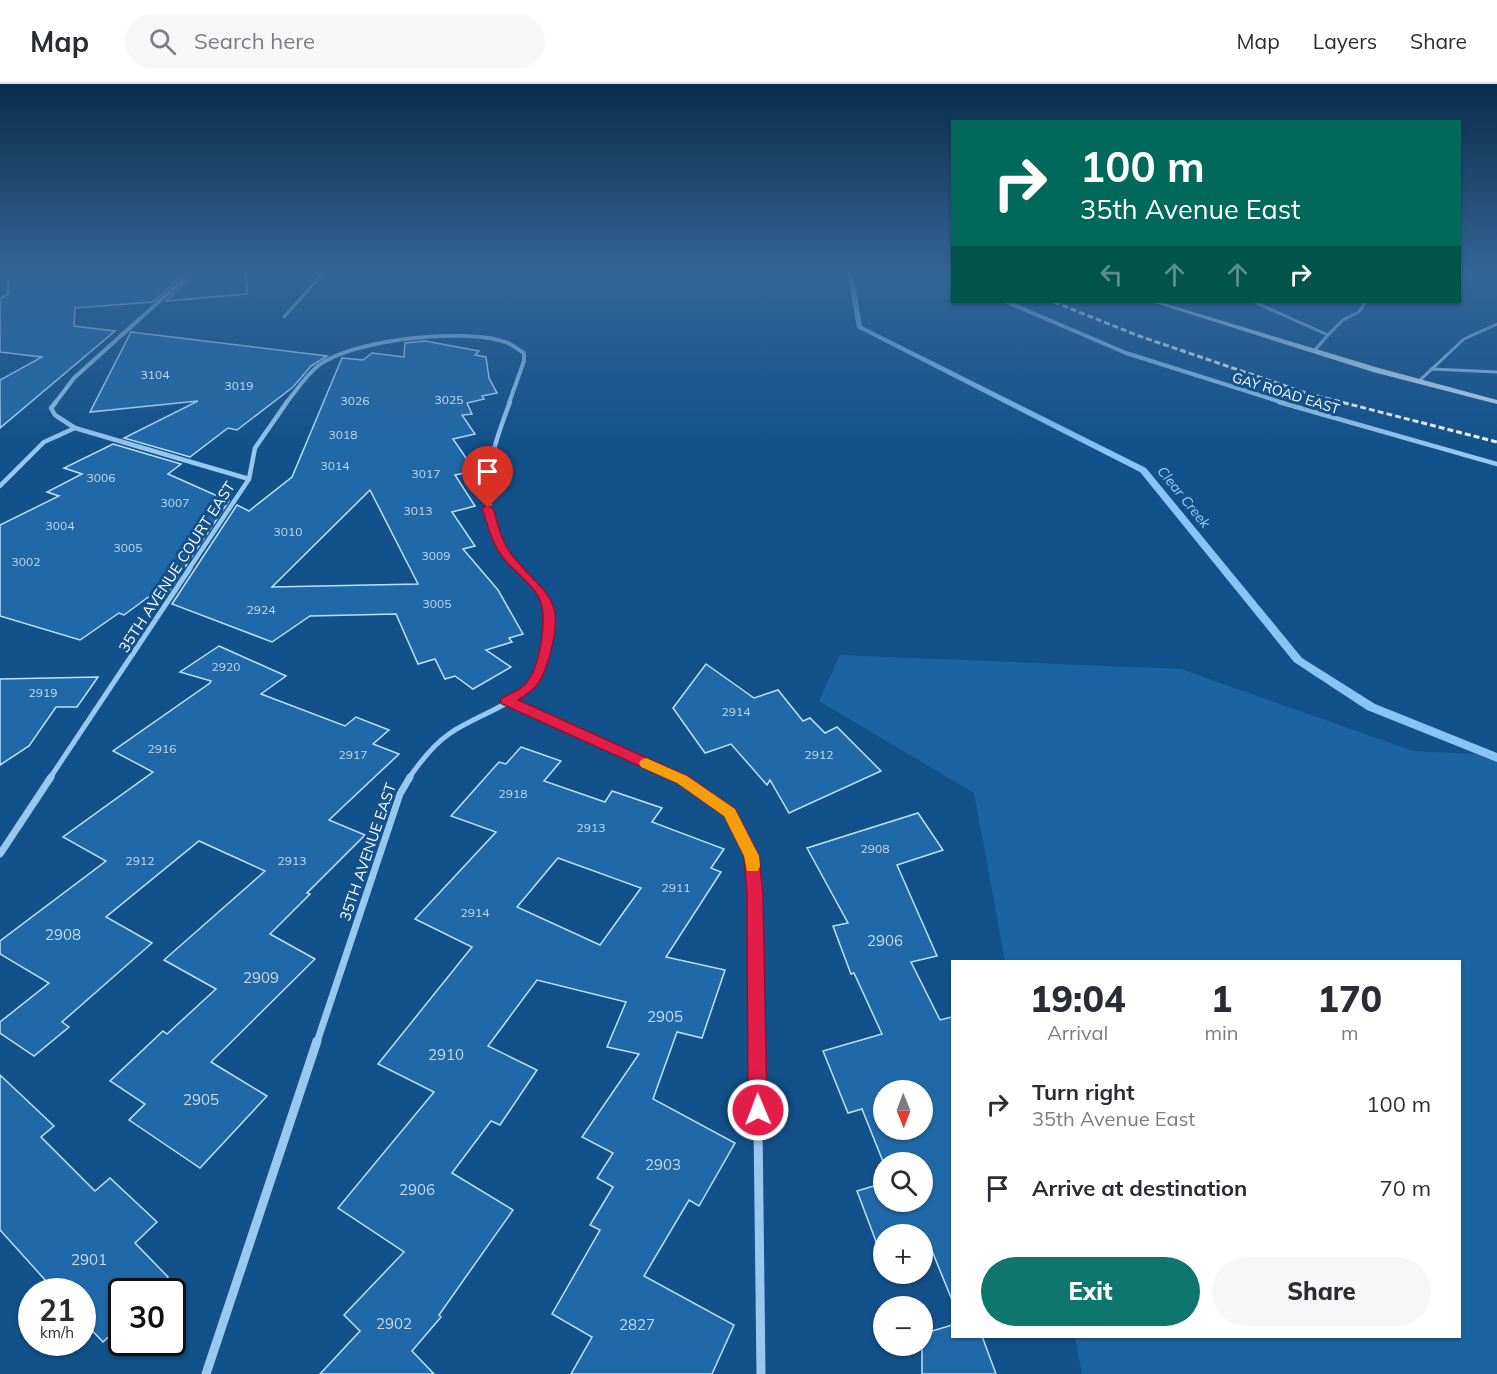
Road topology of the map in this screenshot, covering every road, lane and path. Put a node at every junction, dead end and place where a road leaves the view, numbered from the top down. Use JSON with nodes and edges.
{"nodes":[{"id":1,"x":126,"y":331,"type":"edge"},
{"id":2,"x":1074,"y":331,"type":"edge"},
{"id":3,"x":1250,"y":331,"type":"edge"},
{"id":4,"x":1319,"y":331,"type":"edge"},
{"id":5,"x":1332,"y":331,"type":"edge"},
{"id":6,"x":1476,"y":331,"type":"edge"},
{"id":7,"x":1328,"y":335,"type":"junction"},
{"id":8,"x":437,"y":336,"type":"joint"},
{"id":9,"x":1314,"y":351,"type":"junction"},
{"id":10,"x":1431,"y":369,"type":"junction"},
{"id":11,"x":1497,"y":372,"type":"edge"},
{"id":12,"x":1419,"y":381,"type":"junction"},
{"id":13,"x":1497,"y":402,"type":"edge"},
{"id":14,"x":75,"y":428,"type":"junction"},
{"id":15,"x":1497,"y":464,"type":"edge"},
{"id":16,"x":249,"y":479,"type":"junction"},
{"id":17,"x":0,"y":486,"type":"edge"},
{"id":18,"x":507,"y":701,"type":"junction"},
{"id":19,"x":0,"y":854,"type":"edge"},
{"id":20,"x":207,"y":1374,"type":"edge"},
{"id":21,"x":761,"y":1374,"type":"edge"}],
"edges":[{"from":1,"to":14,"type":"street"},
{"from":2,"to":15,"type":"street","name":"GAY ROAD EAST"},
{"from":3,"to":9,"type":"main road"},
{"from":4,"to":7,"type":"lane"},
{"from":5,"to":7,"type":"lane"},
{"from":6,"to":10,"type":"lane"},
{"from":7,"to":9,"type":"lane"},
{"from":8,"to":16,"type":"street","name":"35TH AVENUE COURT EAST"},
{"from":8,"to":18,"type":"street","name":"35TH AVENUE EAST"},
{"from":9,"to":12,"type":"main road"},
{"from":10,"to":11,"type":"lane"},
{"from":10,"to":12,"type":"lane"},
{"from":12,"to":13,"type":"main road"},
{"from":14,"to":16,"type":"street"},
{"from":14,"to":17,"type":"street"},
{"from":16,"to":19,"type":"street","name":"35TH AVENUE COURT EAST"},
{"from":18,"to":20,"type":"street","name":"35TH AVENUE EAST"},
{"from":18,"to":21,"type":"street"}]}
